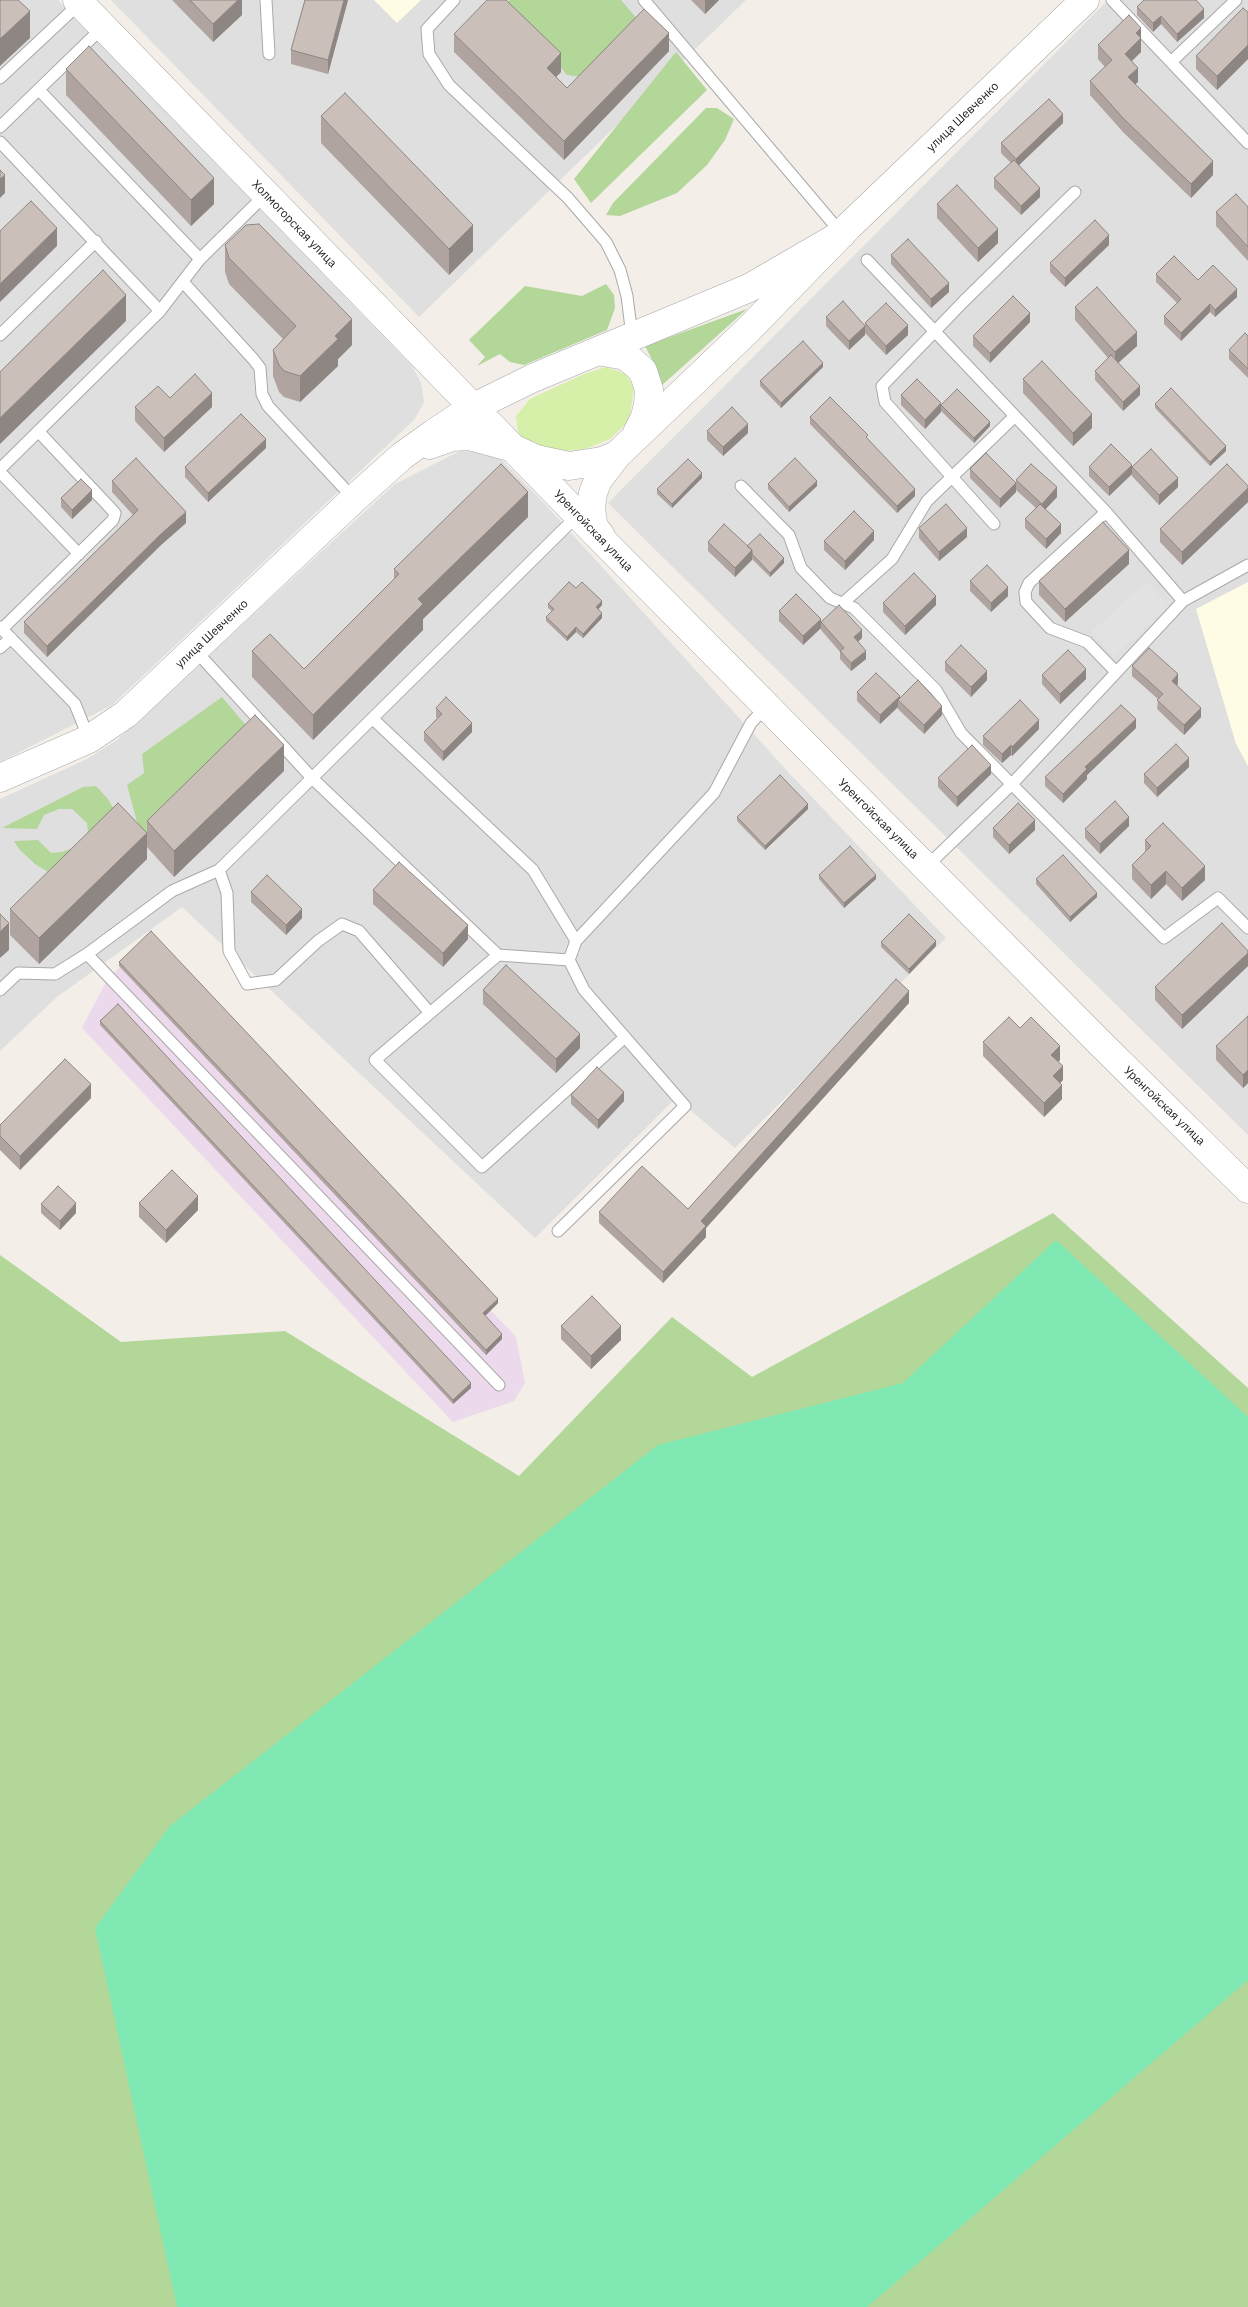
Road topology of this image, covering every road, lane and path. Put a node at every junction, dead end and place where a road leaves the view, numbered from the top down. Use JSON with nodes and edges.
{"nodes":[{"id":1,"x":266,"y":0,"type":"edge"},
{"id":2,"x":454,"y":0,"type":"edge"},
{"id":3,"x":644,"y":0,"type":"edge"},
{"id":4,"x":1085,"y":0,"type":"edge"},
{"id":5,"x":1112,"y":0,"type":"edge"},
{"id":6,"x":1236,"y":0,"type":"edge"},
{"id":7,"x":79,"y":1,"type":"edge"},
{"id":8,"x":104,"y":27,"type":"junction"},
{"id":9,"x":269,"y":54,"type":"dead end"},
{"id":10,"x":1171,"y":62,"type":"junction"},
{"id":11,"x":0,"y":78,"type":"edge"},
{"id":12,"x":39,"y":90,"type":"junction"},
{"id":13,"x":0,"y":127,"type":"edge"},
{"id":14,"x":0,"y":142,"type":"edge"},
{"id":15,"x":1248,"y":143,"type":"edge"},
{"id":16,"x":1075,"y":192,"type":"dead end"},
{"id":17,"x":265,"y":195,"type":"junction"},
{"id":18,"x":842,"y":234,"type":"junction"},
{"id":19,"x":96,"y":241,"type":"junction"},
{"id":20,"x":200,"y":259,"type":"junction"},
{"id":21,"x":867,"y":260,"type":"dead end"},
{"id":22,"x":183,"y":282,"type":"junction"},
{"id":23,"x":160,"y":312,"type":"junction"},
{"id":24,"x":935,"y":331,"type":"junction"},
{"id":25,"x":0,"y":335,"type":"edge"},
{"id":26,"x":632,"y":336,"type":"junction"},
{"id":27,"x":598,"y":350,"type":"junction"},
{"id":28,"x":534,"y":378,"type":"junction"},
{"id":29,"x":472,"y":408,"type":"junction"},
{"id":30,"x":1015,"y":416,"type":"junction"},
{"id":31,"x":38,"y":431,"type":"junction"},
{"id":32,"x":510,"y":447,"type":"junction"},
{"id":33,"x":622,"y":450,"type":"junction"},
{"id":34,"x":402,"y":456,"type":"junction"},
{"id":35,"x":0,"y":470,"type":"edge"},
{"id":36,"x":952,"y":476,"type":"junction"},
{"id":37,"x":740,"y":486,"type":"dead end"},
{"id":38,"x":354,"y":499,"type":"junction"},
{"id":39,"x":1106,"y":512,"type":"junction"},
{"id":40,"x":578,"y":514,"type":"junction"},
{"id":41,"x":994,"y":524,"type":"dead end"},
{"id":42,"x":609,"y":547,"type":"junction"},
{"id":43,"x":79,"y":554,"type":"junction"},
{"id":44,"x":1248,"y":565,"type":"edge"},
{"id":45,"x":1183,"y":601,"type":"junction"},
{"id":46,"x":843,"y":603,"type":"junction"},
{"id":47,"x":1,"y":628,"type":"edge"},
{"id":48,"x":11,"y":638,"type":"junction"},
{"id":49,"x":0,"y":648,"type":"edge"},
{"id":50,"x":195,"y":650,"type":"junction"},
{"id":51,"x":1116,"y":672,"type":"junction"},
{"id":52,"x":766,"y":707,"type":"junction"},
{"id":53,"x":373,"y":719,"type":"junction"},
{"id":54,"x":89,"y":739,"type":"junction"},
{"id":55,"x":0,"y":778,"type":"edge"},
{"id":56,"x":312,"y":778,"type":"junction"},
{"id":57,"x":1011,"y":784,"type":"junction"},
{"id":58,"x":926,"y":867,"type":"junction"},
{"id":59,"x":219,"y":870,"type":"junction"},
{"id":60,"x":1248,"y":928,"type":"edge"},
{"id":61,"x":576,"y":941,"type":"junction"},
{"id":62,"x":87,"y":954,"type":"junction"},
{"id":63,"x":498,"y":955,"type":"junction"},
{"id":64,"x":569,"y":960,"type":"junction"},
{"id":65,"x":0,"y":990,"type":"edge"},
{"id":66,"x":430,"y":1014,"type":"junction"},
{"id":67,"x":625,"y":1037,"type":"junction"},
{"id":68,"x":1248,"y":1189,"type":"edge"},
{"id":69,"x":558,"y":1231,"type":"dead end"},
{"id":70,"x":499,"y":1385,"type":"dead end"}],
"edges":[{"from":1,"to":9,"type":"lane"},
{"from":2,"to":26,"type":"lane"},
{"from":3,"to":18,"type":"lane"},
{"from":4,"to":18,"type":"street","name":"улица Шевченко"},
{"from":5,"to":10,"type":"lane"},
{"from":6,"to":10,"type":"lane"},
{"from":7,"to":8,"type":"street","name":"Холмогорская улица"},
{"from":7,"to":11,"type":"lane"},
{"from":8,"to":12,"type":"lane"},
{"from":8,"to":17,"type":"street","name":"Холмогорская улица"},
{"from":10,"to":15,"type":"lane"},
{"from":12,"to":13,"type":"lane"},
{"from":12,"to":20,"type":"lane"},
{"from":14,"to":19,"type":"lane"},
{"from":16,"to":24,"type":"lane"},
{"from":17,"to":20,"type":"lane"},
{"from":17,"to":29,"type":"street","name":"Холмогорская улица"},
{"from":18,"to":26,"type":"street"},
{"from":18,"to":33,"type":"street"},
{"from":19,"to":23,"type":"lane"},
{"from":19,"to":25,"type":"lane"},
{"from":20,"to":22,"type":"lane"},
{"from":21,"to":24,"type":"lane"},
{"from":22,"to":23,"type":"lane"},
{"from":22,"to":38,"type":"lane"},
{"from":23,"to":31,"type":"lane"},
{"from":24,"to":30,"type":"lane"},
{"from":24,"to":36,"type":"lane"},
{"from":26,"to":27,"type":"street"},
{"from":27,"to":28,"type":"street"},
{"from":27,"to":33,"type":"street"},
{"from":28,"to":29,"type":"street"},
{"from":28,"to":32,"type":"street"},
{"from":29,"to":32,"type":"street","name":"Холмогорская улица"},
{"from":29,"to":34,"type":"street"},
{"from":30,"to":36,"type":"lane"},
{"from":30,"to":39,"type":"lane"},
{"from":31,"to":35,"type":"lane"},
{"from":31,"to":43,"type":"lane"},
{"from":32,"to":33,"type":"street"},
{"from":32,"to":34,"type":"street"},
{"from":32,"to":40,"type":"street","name":"Уренгойская улица"},
{"from":33,"to":42,"type":"street"},
{"from":34,"to":38,"type":"street","name":"улица Шевченко"},
{"from":35,"to":43,"type":"lane"},
{"from":36,"to":41,"type":"lane"},
{"from":36,"to":46,"type":"lane"},
{"from":37,"to":46,"type":"lane"},
{"from":38,"to":50,"type":"street","name":"улица Шевченко"},
{"from":39,"to":45,"type":"lane"},
{"from":39,"to":51,"type":"lane"},
{"from":40,"to":42,"type":"street","name":"Уренгойская улица"},
{"from":40,"to":53,"type":"lane"},
{"from":42,"to":52,"type":"street","name":"Уренгойская улица"},
{"from":43,"to":47,"type":"lane"},
{"from":44,"to":45,"type":"lane"},
{"from":45,"to":51,"type":"lane"},
{"from":46,"to":57,"type":"lane"},
{"from":47,"to":48,"type":"lane"},
{"from":48,"to":49,"type":"lane"},
{"from":48,"to":54,"type":"lane"},
{"from":50,"to":54,"type":"street","name":"улица Шевченко"},
{"from":50,"to":56,"type":"lane"},
{"from":51,"to":57,"type":"lane"},
{"from":52,"to":58,"type":"street","name":"Уренгойская улица"},
{"from":52,"to":61,"type":"lane"},
{"from":53,"to":56,"type":"lane"},
{"from":53,"to":61,"type":"lane"},
{"from":54,"to":55,"type":"street","name":"улица Шевченко"},
{"from":56,"to":59,"type":"lane"},
{"from":56,"to":63,"type":"lane"},
{"from":57,"to":58,"type":"lane"},
{"from":57,"to":60,"type":"lane"},
{"from":58,"to":68,"type":"street","name":"Уренгойская улица"},
{"from":59,"to":62,"type":"lane"},
{"from":59,"to":66,"type":"lane"},
{"from":61,"to":64,"type":"lane"},
{"from":62,"to":65,"type":"lane"},
{"from":62,"to":70,"type":"lane"},
{"from":63,"to":64,"type":"lane"},
{"from":63,"to":66,"type":"lane"},
{"from":64,"to":67,"type":"lane"},
{"from":66,"to":67,"type":"lane"},
{"from":67,"to":69,"type":"lane"}]}
